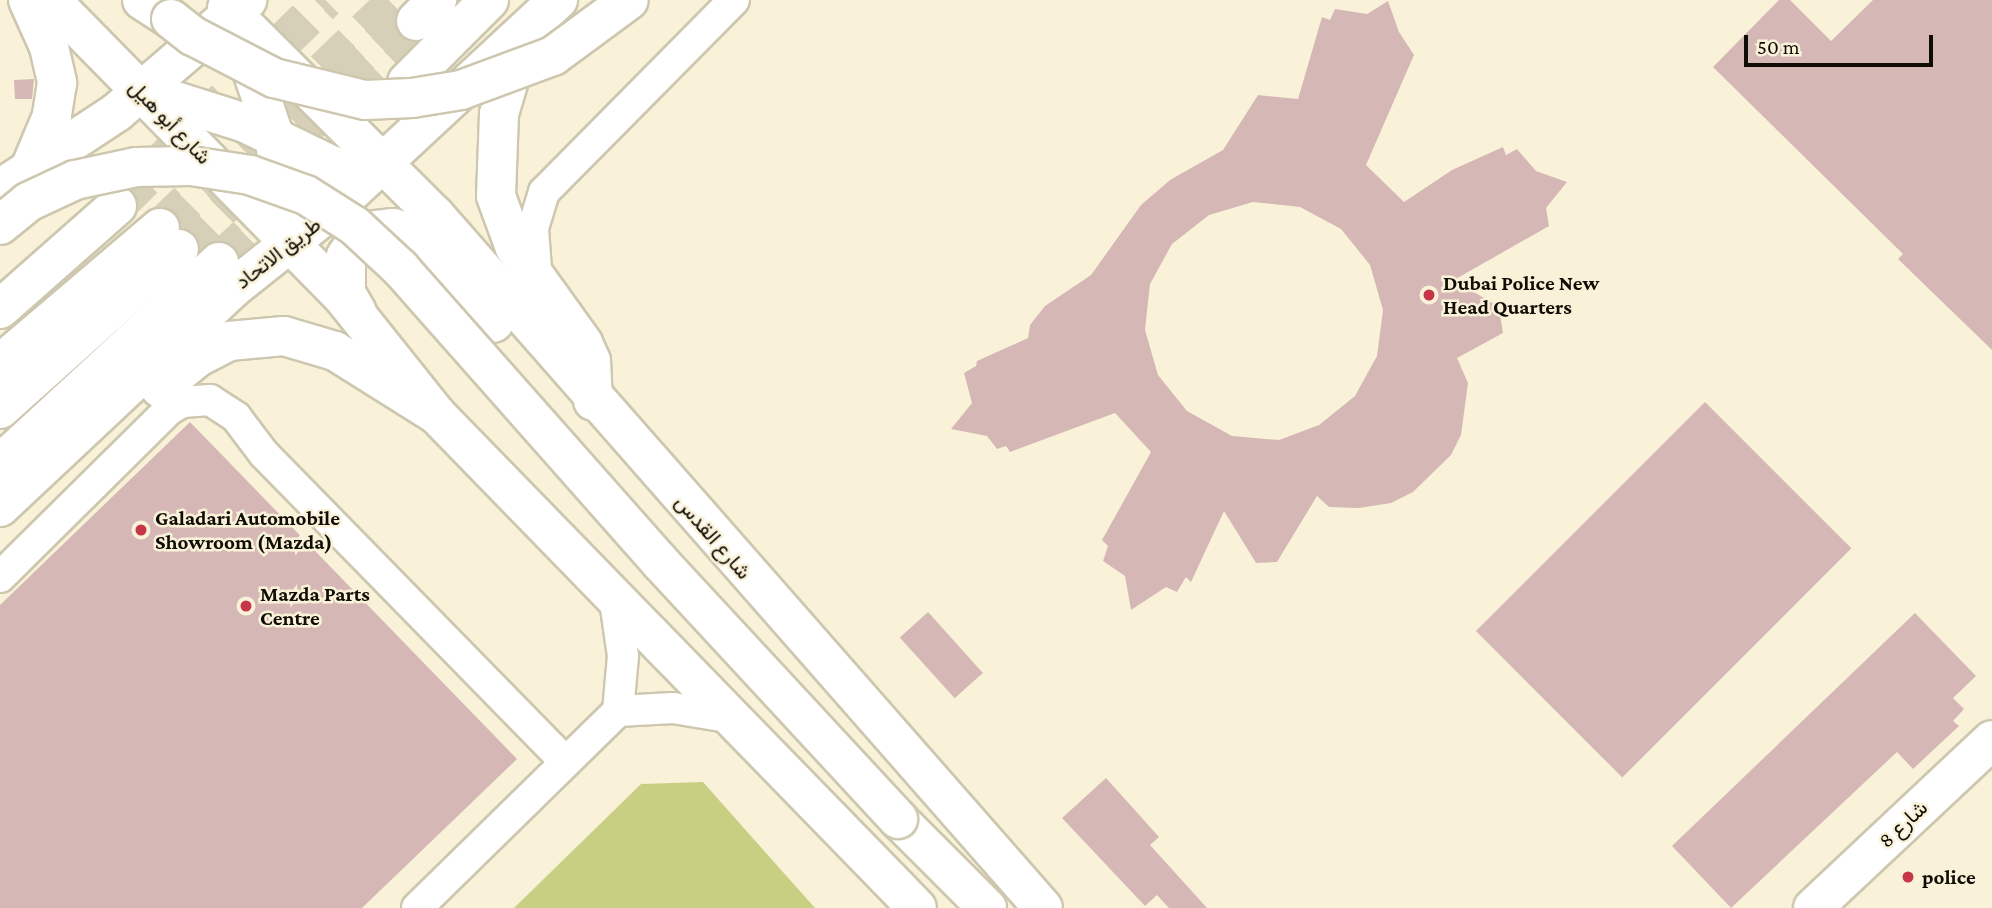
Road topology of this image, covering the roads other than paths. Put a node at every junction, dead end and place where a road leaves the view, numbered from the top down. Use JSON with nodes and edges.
{"nodes":[{"id":1,"x":28,"y":0,"type":"edge"},
{"id":2,"x":51,"y":0,"type":"edge"},
{"id":3,"x":488,"y":0,"type":"edge"},
{"id":4,"x":558,"y":0,"type":"edge"},
{"id":5,"x":629,"y":0,"type":"edge"},
{"id":6,"x":734,"y":0,"type":"edge"},
{"id":7,"x":233,"y":4,"type":"edge"},
{"id":8,"x":156,"y":6,"type":"edge"},
{"id":9,"x":522,"y":38,"type":"junction"},
{"id":10,"x":407,"y":82,"type":"dead end"},
{"id":11,"x":141,"y":90,"type":"junction"},
{"id":12,"x":274,"y":135,"type":"junction"},
{"id":13,"x":386,"y":162,"type":"junction"},
{"id":14,"x":31,"y":166,"type":"junction"},
{"id":15,"x":0,"y":189,"type":"edge"},
{"id":16,"x":117,"y":206,"type":"tunnel mouth"},
{"id":17,"x":0,"y":225,"type":"edge"},
{"id":18,"x":289,"y":245,"type":"junction"},
{"id":19,"x":219,"y":262,"type":"tunnel mouth"},
{"id":20,"x":537,"y":284,"type":"junction"},
{"id":21,"x":0,"y":309,"type":"edge"},
{"id":22,"x":358,"y":314,"type":"junction"},
{"id":23,"x":0,"y":365,"type":"edge"},
{"id":24,"x":593,"y":401,"type":"junction"},
{"id":25,"x":0,"y":409,"type":"edge"},
{"id":26,"x":436,"y":415,"type":"junction"},
{"id":27,"x":0,"y":464,"type":"edge"},
{"id":28,"x":0,"y":507,"type":"edge"},
{"id":29,"x":0,"y":522,"type":"edge"},
{"id":30,"x":0,"y":577,"type":"edge"},
{"id":31,"x":615,"y":601,"type":"junction"},
{"id":32,"x":618,"y":711,"type":"junction"},
{"id":33,"x":727,"y":717,"type":"junction"},
{"id":34,"x":1992,"y":740,"type":"edge"},
{"id":35,"x":566,"y":762,"type":"junction"},
{"id":36,"x":417,"y":908,"type":"edge"},
{"id":37,"x":916,"y":908,"type":"edge"},
{"id":38,"x":987,"y":908,"type":"edge"},
{"id":39,"x":1043,"y":908,"type":"edge"},
{"id":40,"x":1814,"y":908,"type":"edge"}],
"edges":[{"from":1,"to":14,"type":"main road"},
{"from":2,"to":11,"type":"main road","name":"شارع أبو هيل"},
{"from":3,"to":10,"type":"main road"},
{"from":4,"to":9,"type":"main road","name":"طريق الاتحاد"},
{"from":5,"to":8,"type":"main road","bridge":true},
{"from":6,"to":20,"type":"street"},
{"from":7,"to":11,"type":"main road"},
{"from":7,"to":12,"type":"main road"},
{"from":7,"to":13,"type":"main road"},
{"from":9,"to":13,"type":"main road","name":"طريق الاتحاد"},
{"from":9,"to":20,"type":"main road"},
{"from":11,"to":12,"type":"main road"},
{"from":11,"to":14,"type":"main road"},
{"from":11,"to":18,"type":"main road","name":"شارع أبو هيل"},
{"from":12,"to":13,"type":"main road"},
{"from":12,"to":18,"type":"main road"},
{"from":13,"to":18,"type":"main road","name":"طريق الاتحاد"},
{"from":13,"to":24,"type":"main road","name":"شارع القدس"},
{"from":14,"to":15,"type":"main road"},
{"from":16,"to":21,"type":"main road"},
{"from":17,"to":38,"type":"main road","bridge":true},
{"from":18,"to":22,"type":"main road"},
{"from":18,"to":28,"type":"main road","name":"طريق الاتحاد"},
{"from":19,"to":27,"type":"main road"},
{"from":20,"to":24,"type":"main road"},
{"from":22,"to":24,"type":"main road"},
{"from":22,"to":26,"type":"main road"},
{"from":23,"to":25,"type":"main road"},
{"from":24,"to":39,"type":"main road","name":"شارع القدس"},
{"from":26,"to":29,"type":"main road"},
{"from":26,"to":31,"type":"main road"},
{"from":30,"to":35,"type":"street"},
{"from":31,"to":32,"type":"street"},
{"from":31,"to":33,"type":"main road"},
{"from":32,"to":33,"type":"street"},
{"from":32,"to":35,"type":"street"},
{"from":33,"to":37,"type":"main road"},
{"from":34,"to":40,"type":"main road","name":"شارع 8"},
{"from":35,"to":36,"type":"street"}]}
